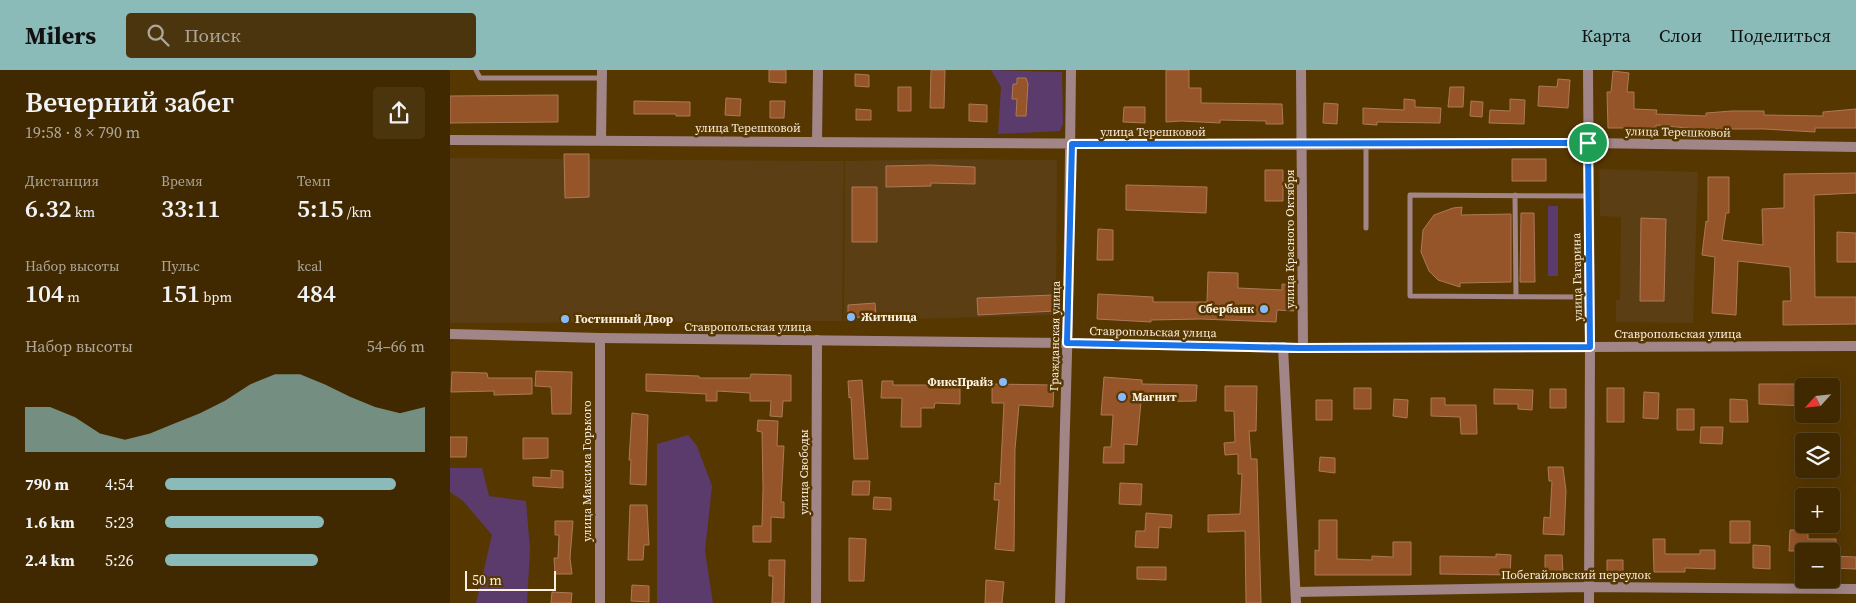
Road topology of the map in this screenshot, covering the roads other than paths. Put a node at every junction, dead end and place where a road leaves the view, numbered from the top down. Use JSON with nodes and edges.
{"nodes":[{"id":1,"x":476,"y":70,"type":"edge"},
{"id":2,"x":818,"y":70,"type":"edge"},
{"id":3,"x":1072,"y":70,"type":"edge"},
{"id":4,"x":1301,"y":70,"type":"edge"},
{"id":5,"x":1588,"y":70,"type":"edge"},
{"id":6,"x":602,"y":74,"type":"edge"},
{"id":7,"x":450,"y":140,"type":"edge"},
{"id":8,"x":601,"y":140,"type":"junction"},
{"id":9,"x":817,"y":141,"type":"junction"},
{"id":10,"x":1588,"y":143,"type":"junction"},
{"id":11,"x":1072,"y":144,"type":"junction"},
{"id":12,"x":1366,"y":144,"type":"junction"},
{"id":13,"x":1302,"y":145,"type":"junction"},
{"id":14,"x":1856,"y":147,"type":"edge"},
{"id":15,"x":1516,"y":196,"type":"junction"},
{"id":16,"x":1588,"y":196,"type":"junction"},
{"id":17,"x":1366,"y":228,"type":"dead end"},
{"id":18,"x":1516,"y":297,"type":"junction"},
{"id":19,"x":1590,"y":297,"type":"junction"},
{"id":20,"x":450,"y":334,"type":"edge"},
{"id":21,"x":600,"y":338,"type":"junction"},
{"id":22,"x":817,"y":340,"type":"junction"},
{"id":23,"x":1067,"y":343,"type":"junction"},
{"id":24,"x":1856,"y":346,"type":"edge"},
{"id":25,"x":1284,"y":347,"type":"junction"},
{"id":26,"x":1590,"y":347,"type":"junction"},
{"id":27,"x":1303,"y":348,"type":"junction"},
{"id":28,"x":1588,"y":587,"type":"junction"},
{"id":29,"x":1856,"y":589,"type":"edge"},
{"id":30,"x":1296,"y":592,"type":"junction"},
{"id":31,"x":600,"y":603,"type":"edge"},
{"id":32,"x":816,"y":603,"type":"edge"},
{"id":33,"x":1060,"y":603,"type":"edge"},
{"id":34,"x":1296,"y":603,"type":"edge"},
{"id":35,"x":1589,"y":603,"type":"edge"}],
"edges":[{"from":1,"to":6,"type":"lane"},
{"from":2,"to":9,"type":"street"},
{"from":3,"to":11,"type":"street","name":"Гражданская улица"},
{"from":4,"to":13,"type":"street","name":"улица Красного Октября"},
{"from":5,"to":10,"type":"street","name":"улица Гагарина"},
{"from":6,"to":8,"type":"street"},
{"from":7,"to":8,"type":"street","name":"улица Терешковой"},
{"from":8,"to":9,"type":"street","name":"улица Терешковой"},
{"from":9,"to":11,"type":"street","name":"улица Терешковой"},
{"from":10,"to":12,"type":"street","name":"улица Терешковой"},
{"from":10,"to":14,"type":"street","name":"улица Терешковой"},
{"from":10,"to":16,"type":"street","name":"улица Гагарина"},
{"from":11,"to":13,"type":"street","name":"улица Терешковой"},
{"from":11,"to":23,"type":"street","name":"Гражданская улица"},
{"from":12,"to":13,"type":"street","name":"улица Терешковой"},
{"from":12,"to":17,"type":"lane"},
{"from":13,"to":27,"type":"street","name":"улица Красного Октября"},
{"from":15,"to":16,"type":"lane"},
{"from":15,"to":18,"type":"lane"},
{"from":15,"to":18,"type":"lane"},
{"from":16,"to":19,"type":"street","name":"улица Гагарина"},
{"from":18,"to":19,"type":"lane"},
{"from":19,"to":26,"type":"street","name":"улица Гагарина"},
{"from":20,"to":21,"type":"street","name":"Ставропольская улица"},
{"from":21,"to":22,"type":"street","name":"Ставропольская улица"},
{"from":21,"to":31,"type":"street","name":"улица Максима Горького"},
{"from":22,"to":23,"type":"street","name":"Ставропольская улица"},
{"from":22,"to":32,"type":"street","name":"улица Свободы"},
{"from":23,"to":25,"type":"street","name":"Ставропольская улица"},
{"from":23,"to":33,"type":"street","name":"Гражданская улица"},
{"from":24,"to":26,"type":"street","name":"Ставропольская улица"},
{"from":25,"to":27,"type":"street","name":"Ставропольская улица"},
{"from":25,"to":30,"type":"street"},
{"from":26,"to":27,"type":"street","name":"Ставропольская улица"},
{"from":26,"to":28,"type":"street","name":"улица Гагарина"},
{"from":28,"to":29,"type":"street","name":"Побегайловский переулок"},
{"from":28,"to":30,"type":"street","name":"Побегайловский переулок"},
{"from":28,"to":35,"type":"street","name":"улица Гагарина"},
{"from":30,"to":34,"type":"street"}]}
